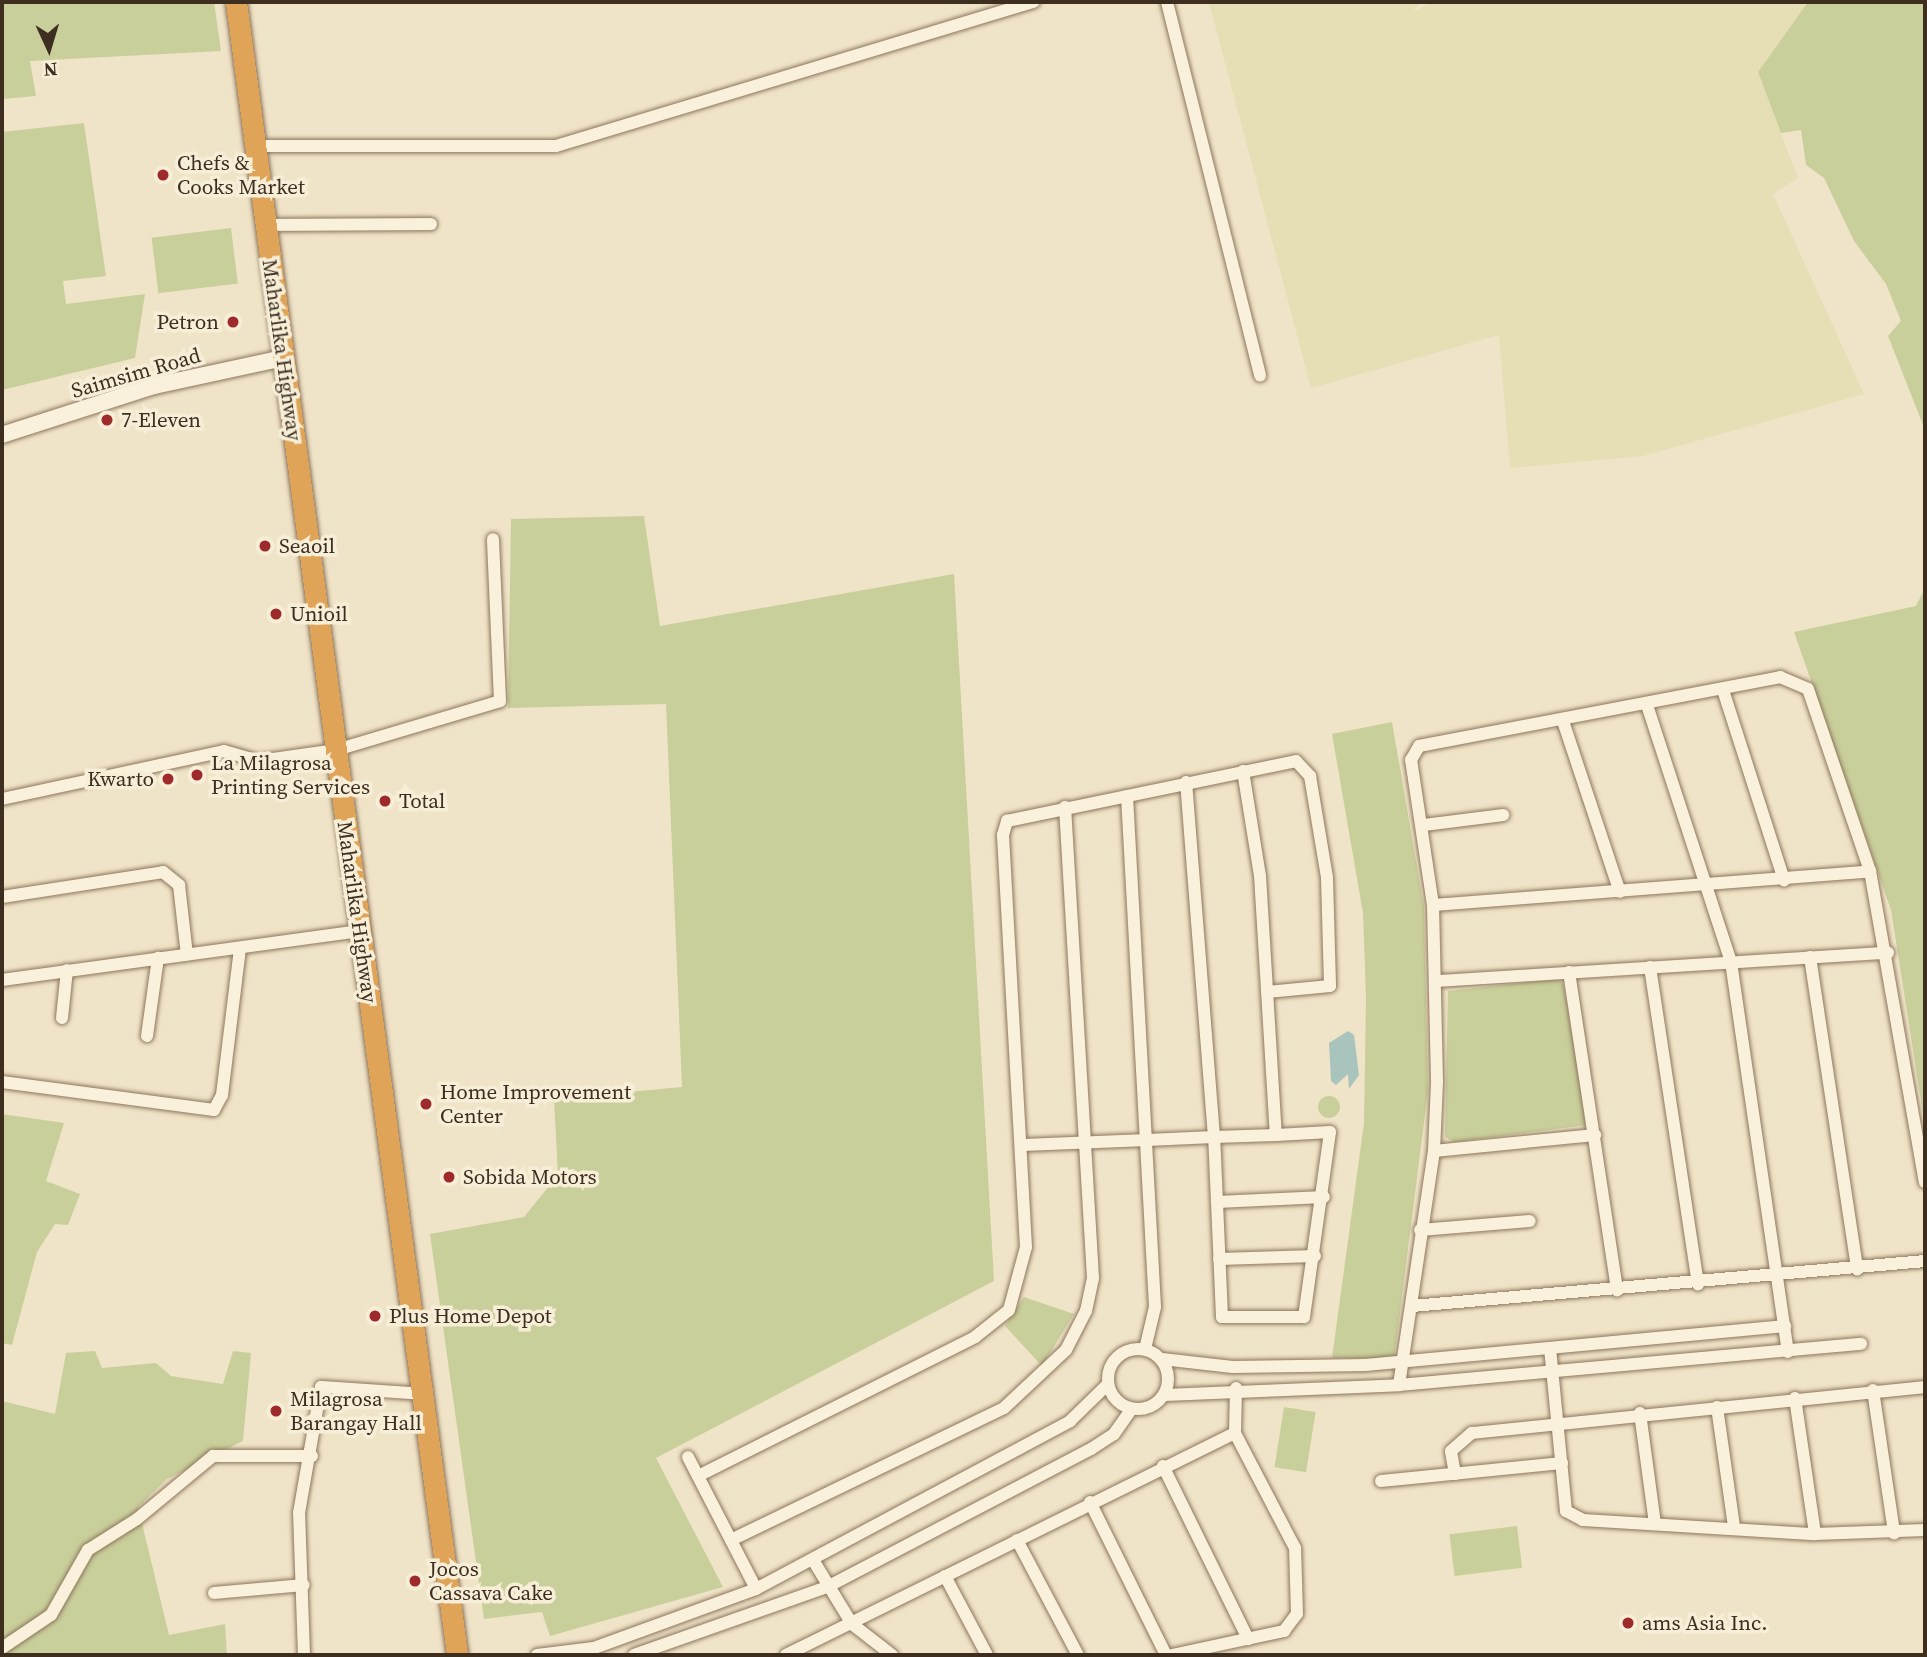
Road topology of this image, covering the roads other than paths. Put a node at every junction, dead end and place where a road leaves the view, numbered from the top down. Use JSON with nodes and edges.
{"nodes":[{"id":1,"x":236,"y":2,"type":"edge"},
{"id":2,"x":1034,"y":2,"type":"edge"},
{"id":3,"x":1167,"y":2,"type":"edge"},
{"id":4,"x":253,"y":146,"type":"junction"},
{"id":5,"x":431,"y":224,"type":"dead end"},
{"id":6,"x":264,"y":225,"type":"junction"},
{"id":7,"x":283,"y":358,"type":"junction"},
{"id":8,"x":1259,"y":376,"type":"dead end"},
{"id":9,"x":2,"y":435,"type":"edge"},
{"id":10,"x":493,"y":539,"type":"dead end"},
{"id":11,"x":1723,"y":690,"type":"junction"},
{"id":12,"x":1647,"y":705,"type":"junction"},
{"id":13,"x":1563,"y":721,"type":"junction"},
{"id":14,"x":336,"y":750,"type":"junction"},
{"id":15,"x":1243,"y":771,"type":"junction"},
{"id":16,"x":1186,"y":782,"type":"junction"},
{"id":17,"x":1127,"y":796,"type":"junction"},
{"id":18,"x":2,"y":799,"type":"edge"},
{"id":19,"x":1065,"y":807,"type":"junction"},
{"id":20,"x":1503,"y":815,"type":"dead end"},
{"id":21,"x":1424,"y":825,"type":"junction"},
{"id":22,"x":1870,"y":871,"type":"junction"},
{"id":23,"x":1784,"y":880,"type":"junction"},
{"id":24,"x":1703,"y":886,"type":"junction"},
{"id":25,"x":1620,"y":892,"type":"junction"},
{"id":26,"x":2,"y":897,"type":"edge"},
{"id":27,"x":1433,"y":905,"type":"junction"},
{"id":28,"x":360,"y":931,"type":"junction"},
{"id":29,"x":240,"y":949,"type":"junction"},
{"id":30,"x":1888,"y":953,"type":"junction"},
{"id":31,"x":187,"y":955,"type":"junction"},
{"id":32,"x":1810,"y":957,"type":"junction"},
{"id":33,"x":158,"y":958,"type":"junction"},
{"id":34,"x":1731,"y":962,"type":"junction"},
{"id":35,"x":1650,"y":967,"type":"junction"},
{"id":36,"x":66,"y":970,"type":"junction"},
{"id":37,"x":1569,"y":972,"type":"junction"},
{"id":38,"x":2,"y":980,"type":"edge"},
{"id":39,"x":1437,"y":981,"type":"junction"},
{"id":40,"x":1267,"y":992,"type":"junction"},
{"id":41,"x":62,"y":1018,"type":"dead end"},
{"id":42,"x":147,"y":1036,"type":"dead end"},
{"id":43,"x":2,"y":1082,"type":"edge"},
{"id":44,"x":1276,"y":1135,"type":"junction"},
{"id":45,"x":1595,"y":1135,"type":"junction"},
{"id":46,"x":1214,"y":1137,"type":"junction"},
{"id":47,"x":1147,"y":1140,"type":"junction"},
{"id":48,"x":1085,"y":1143,"type":"junction"},
{"id":49,"x":1023,"y":1145,"type":"junction"},
{"id":50,"x":1434,"y":1152,"type":"junction"},
{"id":51,"x":1925,"y":1182,"type":"edge"},
{"id":52,"x":1324,"y":1197,"type":"junction"},
{"id":53,"x":1217,"y":1202,"type":"junction"},
{"id":54,"x":1530,"y":1221,"type":"dead end"},
{"id":55,"x":1420,"y":1230,"type":"junction"},
{"id":56,"x":1315,"y":1256,"type":"junction"},
{"id":57,"x":1219,"y":1259,"type":"junction"},
{"id":58,"x":1925,"y":1261,"type":"edge"},
{"id":59,"x":1857,"y":1269,"type":"junction"},
{"id":60,"x":1779,"y":1276,"type":"junction"},
{"id":61,"x":1698,"y":1284,"type":"junction"},
{"id":62,"x":1617,"y":1290,"type":"junction"},
{"id":63,"x":1412,"y":1306,"type":"junction"},
{"id":64,"x":1785,"y":1326,"type":"junction"},
{"id":65,"x":1861,"y":1344,"type":"dead end"},
{"id":66,"x":1550,"y":1348,"type":"junction"},
{"id":67,"x":1145,"y":1349,"type":"junction"},
{"id":68,"x":1788,"y":1352,"type":"junction"},
{"id":69,"x":1162,"y":1359,"type":"junction"},
{"id":70,"x":1404,"y":1363,"type":"junction"},
{"id":71,"x":1553,"y":1373,"type":"junction"},
{"id":72,"x":1107,"y":1385,"type":"junction"},
{"id":73,"x":1399,"y":1385,"type":"junction"},
{"id":74,"x":1925,"y":1387,"type":"edge"},
{"id":75,"x":1236,"y":1388,"type":"junction"},
{"id":76,"x":1873,"y":1390,"type":"junction"},
{"id":77,"x":423,"y":1394,"type":"junction"},
{"id":78,"x":1165,"y":1395,"type":"junction"},
{"id":79,"x":1795,"y":1398,"type":"junction"},
{"id":80,"x":1717,"y":1407,"type":"junction"},
{"id":81,"x":1131,"y":1410,"type":"junction"},
{"id":82,"x":1640,"y":1413,"type":"junction"},
{"id":83,"x":1558,"y":1423,"type":"junction"},
{"id":84,"x":1235,"y":1433,"type":"junction"},
{"id":85,"x":312,"y":1456,"type":"junction"},
{"id":86,"x":688,"y":1457,"type":"dead end"},
{"id":87,"x":1562,"y":1463,"type":"junction"},
{"id":88,"x":1163,"y":1466,"type":"junction"},
{"id":89,"x":1455,"y":1474,"type":"junction"},
{"id":90,"x":698,"y":1476,"type":"junction"},
{"id":91,"x":1381,"y":1481,"type":"dead end"},
{"id":92,"x":1090,"y":1502,"type":"junction"},
{"id":93,"x":1655,"y":1524,"type":"junction"},
{"id":94,"x":1734,"y":1526,"type":"junction"},
{"id":95,"x":1925,"y":1530,"type":"edge"},
{"id":96,"x":1815,"y":1534,"type":"junction"},
{"id":97,"x":1894,"y":1534,"type":"junction"},
{"id":98,"x":1017,"y":1539,"type":"junction"},
{"id":99,"x":731,"y":1540,"type":"junction"},
{"id":100,"x":813,"y":1560,"type":"junction"},
{"id":101,"x":945,"y":1576,"type":"junction"},
{"id":102,"x":304,"y":1585,"type":"junction"},
{"id":103,"x":827,"y":1587,"type":"junction"},
{"id":104,"x":757,"y":1589,"type":"junction"},
{"id":105,"x":214,"y":1592,"type":"dead end"},
{"id":106,"x":852,"y":1624,"type":"junction"},
{"id":107,"x":1248,"y":1639,"type":"junction"},
{"id":108,"x":2,"y":1648,"type":"edge"},
{"id":109,"x":595,"y":1652,"type":"edge"},
{"id":110,"x":304,"y":1655,"type":"edge"},
{"id":111,"x":457,"y":1655,"type":"edge"},
{"id":112,"x":537,"y":1655,"type":"edge"},
{"id":113,"x":634,"y":1655,"type":"edge"},
{"id":114,"x":786,"y":1655,"type":"edge"},
{"id":115,"x":892,"y":1655,"type":"edge"},
{"id":116,"x":987,"y":1655,"type":"edge"},
{"id":117,"x":1078,"y":1655,"type":"edge"},
{"id":118,"x":1166,"y":1655,"type":"edge"},
{"id":119,"x":1172,"y":1655,"type":"edge"}],
"edges":[{"from":1,"to":4,"type":"highway","name":"Maharlika Highway"},
{"from":2,"to":4,"type":"street"},
{"from":3,"to":8,"type":"street"},
{"from":4,"to":6,"type":"highway","name":"Maharlika Highway"},
{"from":5,"to":6,"type":"street"},
{"from":6,"to":7,"type":"highway","name":"Maharlika Highway"},
{"from":7,"to":9,"type":"street","name":"Saimsim Road"},
{"from":7,"to":14,"type":"highway","name":"Maharlika Highway"},
{"from":10,"to":14,"type":"street"},
{"from":11,"to":12,"type":"street"},
{"from":11,"to":22,"type":"street"},
{"from":11,"to":23,"type":"street"},
{"from":12,"to":13,"type":"street"},
{"from":12,"to":24,"type":"street"},
{"from":13,"to":21,"type":"street"},
{"from":13,"to":25,"type":"street"},
{"from":14,"to":18,"type":"street"},
{"from":14,"to":28,"type":"highway","name":"Maharlika Highway"},
{"from":15,"to":16,"type":"street"},
{"from":15,"to":40,"type":"street"},
{"from":15,"to":40,"type":"street"},
{"from":16,"to":17,"type":"street"},
{"from":16,"to":46,"type":"street"},
{"from":17,"to":19,"type":"street"},
{"from":17,"to":47,"type":"street"},
{"from":19,"to":48,"type":"street"},
{"from":19,"to":49,"type":"street"},
{"from":20,"to":21,"type":"street"},
{"from":21,"to":27,"type":"street"},
{"from":22,"to":23,"type":"street"},
{"from":22,"to":30,"type":"street"},
{"from":23,"to":24,"type":"street"},
{"from":24,"to":25,"type":"street"},
{"from":24,"to":34,"type":"street"},
{"from":25,"to":27,"type":"street"},
{"from":26,"to":31,"type":"street"},
{"from":27,"to":39,"type":"street"},
{"from":28,"to":29,"type":"street"},
{"from":28,"to":77,"type":"highway","name":"Maharlika Highway"},
{"from":29,"to":31,"type":"street"},
{"from":29,"to":43,"type":"street"},
{"from":30,"to":32,"type":"street"},
{"from":30,"to":51,"type":"street"},
{"from":31,"to":33,"type":"street"},
{"from":32,"to":34,"type":"street"},
{"from":32,"to":59,"type":"street"},
{"from":33,"to":36,"type":"street"},
{"from":33,"to":42,"type":"street"},
{"from":34,"to":35,"type":"street"},
{"from":34,"to":60,"type":"street"},
{"from":35,"to":37,"type":"street"},
{"from":35,"to":61,"type":"street"},
{"from":36,"to":38,"type":"street"},
{"from":36,"to":41,"type":"street"},
{"from":37,"to":39,"type":"street"},
{"from":37,"to":45,"type":"street"},
{"from":39,"to":50,"type":"street"},
{"from":40,"to":44,"type":"street"},
{"from":44,"to":46,"type":"street"},
{"from":44,"to":52,"type":"street"},
{"from":45,"to":50,"type":"street"},
{"from":45,"to":62,"type":"street"},
{"from":46,"to":47,"type":"street"},
{"from":46,"to":53,"type":"street"},
{"from":47,"to":48,"type":"street"},
{"from":47,"to":67,"type":"street"},
{"from":48,"to":49,"type":"street"},
{"from":48,"to":99,"type":"street"},
{"from":49,"to":90,"type":"street"},
{"from":50,"to":55,"type":"street"},
{"from":52,"to":53,"type":"street"},
{"from":52,"to":56,"type":"street"},
{"from":53,"to":57,"type":"street"},
{"from":54,"to":55,"type":"street"},
{"from":55,"to":63,"type":"street"},
{"from":56,"to":57,"type":"street"},
{"from":56,"to":57,"type":"street"},
{"from":58,"to":59,"type":"street"},
{"from":59,"to":60,"type":"street"},
{"from":60,"to":61,"type":"street"},
{"from":60,"to":64,"type":"street"},
{"from":61,"to":62,"type":"street"},
{"from":62,"to":63,"type":"street"},
{"from":63,"to":70,"type":"street"},
{"from":64,"to":66,"type":"street"},
{"from":64,"to":68,"type":"street"},
{"from":65,"to":68,"type":"street"},
{"from":66,"to":70,"type":"street"},
{"from":66,"to":71,"type":"street"},
{"from":67,"to":69,"type":"street"},
{"from":67,"to":72,"type":"street"},
{"from":68,"to":71,"type":"street"},
{"from":69,"to":70,"type":"street"},
{"from":69,"to":78,"type":"street"},
{"from":70,"to":73,"type":"street"},
{"from":71,"to":73,"type":"street"},
{"from":71,"to":83,"type":"street"},
{"from":72,"to":81,"type":"street"},
{"from":72,"to":100,"type":"street"},
{"from":73,"to":75,"type":"street"},
{"from":74,"to":76,"type":"street"},
{"from":75,"to":78,"type":"street"},
{"from":75,"to":84,"type":"street"},
{"from":76,"to":79,"type":"street"},
{"from":76,"to":97,"type":"street"},
{"from":77,"to":85,"type":"street"},
{"from":77,"to":111,"type":"highway","name":"Maharlika Highway"},
{"from":78,"to":81,"type":"street"},
{"from":79,"to":80,"type":"street"},
{"from":79,"to":96,"type":"street"},
{"from":80,"to":82,"type":"street"},
{"from":80,"to":94,"type":"street"},
{"from":81,"to":103,"type":"street"},
{"from":82,"to":83,"type":"street"},
{"from":82,"to":93,"type":"street"},
{"from":83,"to":87,"type":"street"},
{"from":83,"to":89,"type":"street"},
{"from":84,"to":88,"type":"street"},
{"from":84,"to":107,"type":"street"},
{"from":85,"to":102,"type":"street"},
{"from":85,"to":108,"type":"street"},
{"from":86,"to":90,"type":"street"},
{"from":87,"to":89,"type":"street"},
{"from":87,"to":93,"type":"street"},
{"from":88,"to":92,"type":"street"},
{"from":88,"to":107,"type":"street"},
{"from":89,"to":91,"type":"street"},
{"from":90,"to":99,"type":"street"},
{"from":92,"to":98,"type":"street"},
{"from":92,"to":118,"type":"street"},
{"from":93,"to":94,"type":"street"},
{"from":94,"to":96,"type":"street"},
{"from":95,"to":97,"type":"street"},
{"from":96,"to":97,"type":"street"},
{"from":98,"to":101,"type":"street"},
{"from":98,"to":117,"type":"street"},
{"from":99,"to":104,"type":"street"},
{"from":100,"to":103,"type":"street"},
{"from":100,"to":104,"type":"street"},
{"from":101,"to":106,"type":"street"},
{"from":101,"to":116,"type":"street"},
{"from":102,"to":105,"type":"street"},
{"from":102,"to":110,"type":"street"},
{"from":103,"to":106,"type":"street"},
{"from":103,"to":113,"type":"street"},
{"from":104,"to":109,"type":"street"},
{"from":106,"to":114,"type":"street"},
{"from":106,"to":115,"type":"street"},
{"from":107,"to":119,"type":"street"},
{"from":109,"to":112,"type":"street"}]}
